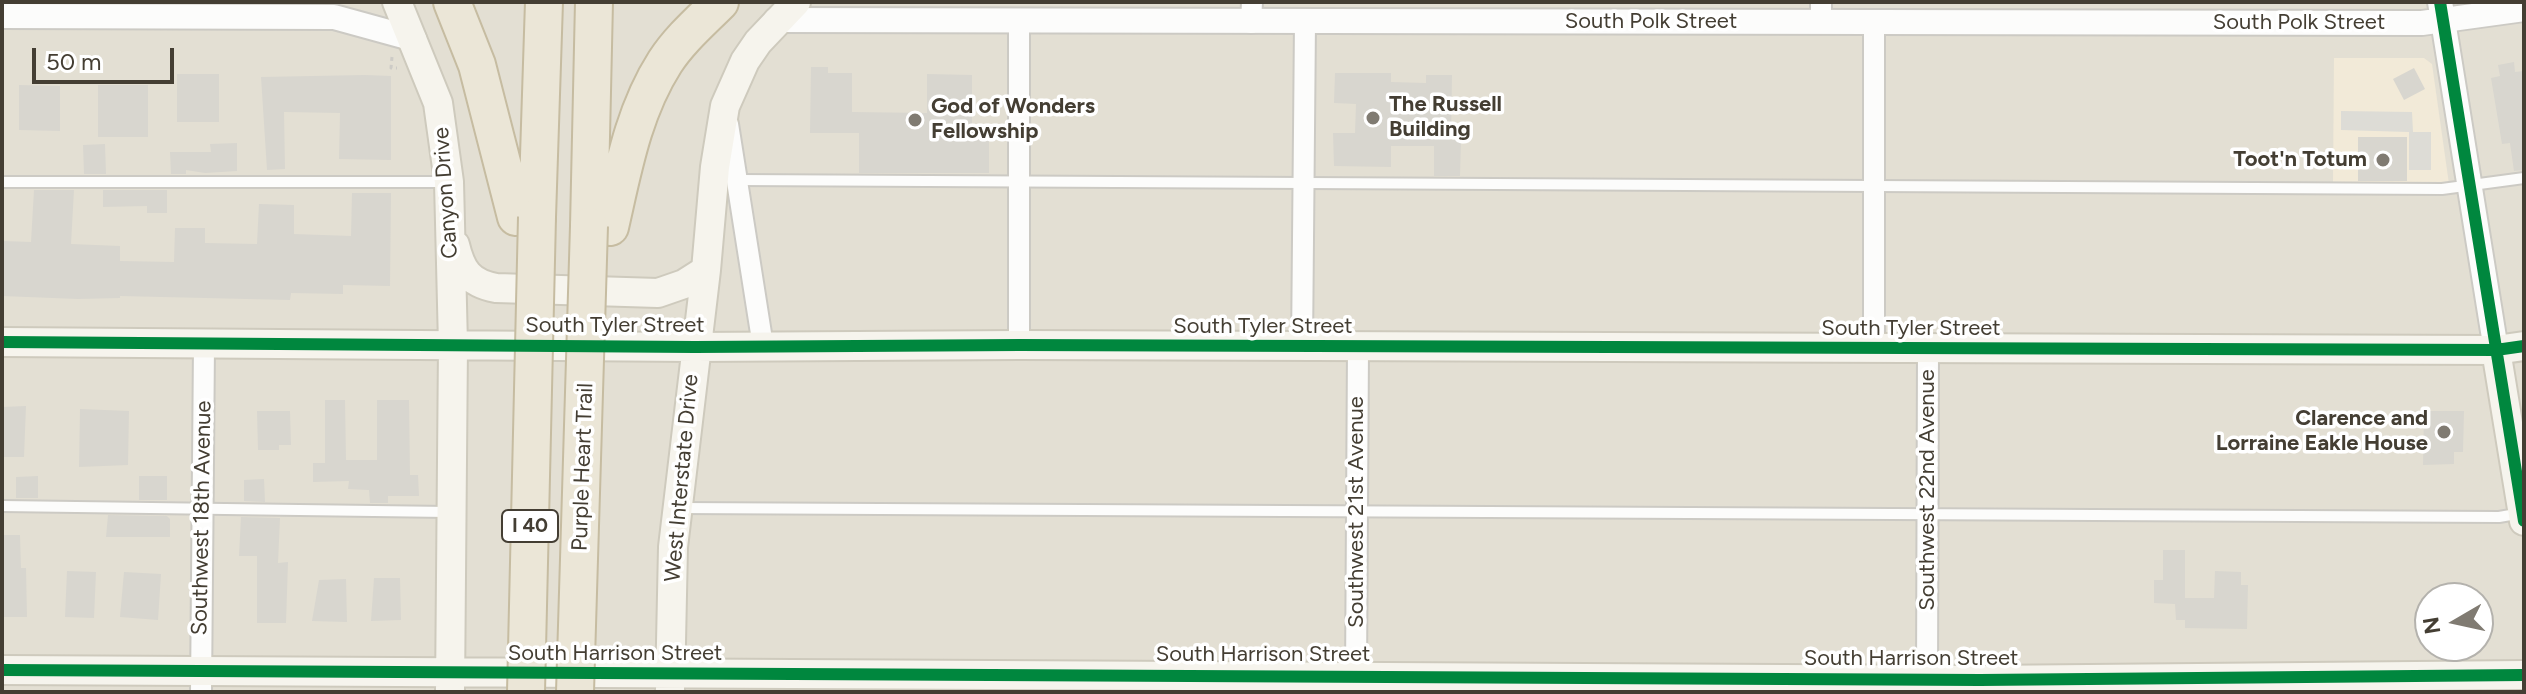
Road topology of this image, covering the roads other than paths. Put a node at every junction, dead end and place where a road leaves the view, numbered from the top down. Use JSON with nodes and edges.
{"nodes":[{"id":1,"x":397,"y":2,"type":"edge"},
{"id":2,"x":452,"y":2,"type":"edge"},
{"id":3,"x":544,"y":2,"type":"edge"},
{"id":4,"x":594,"y":2,"type":"edge"},
{"id":5,"x":720,"y":2,"type":"edge"},
{"id":6,"x":199,"y":9,"type":"edge"},
{"id":7,"x":2524,"y":9,"type":"edge"},
{"id":8,"x":342,"y":10,"type":"edge"},
{"id":9,"x":786,"y":11,"type":"edge"},
{"id":10,"x":969,"y":12,"type":"edge"},
{"id":11,"x":1252,"y":12,"type":"edge"},
{"id":12,"x":1821,"y":12,"type":"edge"},
{"id":13,"x":2442,"y":12,"type":"edge"},
{"id":14,"x":2,"y":16,"type":"edge"},
{"id":15,"x":1019,"y":21,"type":"junction"},
{"id":16,"x":1305,"y":22,"type":"junction"},
{"id":17,"x":1874,"y":23,"type":"junction"},
{"id":18,"x":403,"y":44,"type":"junction"},
{"id":19,"x":725,"y":106,"type":"junction"},
{"id":20,"x":2524,"y":178,"type":"edge"},
{"id":21,"x":738,"y":180,"type":"junction"},
{"id":22,"x":1019,"y":181,"type":"junction"},
{"id":23,"x":2,"y":182,"type":"edge"},
{"id":24,"x":449,"y":182,"type":"junction"},
{"id":25,"x":1303,"y":183,"type":"junction"},
{"id":26,"x":1873,"y":185,"type":"junction"},
{"id":27,"x":2470,"y":186,"type":"junction"},
{"id":28,"x":526,"y":217,"type":"junction"},
{"id":29,"x":600,"y":226,"type":"junction"},
{"id":30,"x":451,"y":229,"type":"junction"},
{"id":31,"x":706,"y":270,"type":"junction"},
{"id":32,"x":2,"y":342,"type":"edge"},
{"id":33,"x":204,"y":345,"type":"junction"},
{"id":34,"x":453,"y":345,"type":"junction"},
{"id":35,"x":1019,"y":345,"type":"junction"},
{"id":36,"x":763,"y":346,"type":"junction"},
{"id":37,"x":2524,"y":346,"type":"edge"},
{"id":38,"x":695,"y":347,"type":"junction"},
{"id":39,"x":1302,"y":347,"type":"junction"},
{"id":40,"x":1358,"y":348,"type":"junction"},
{"id":41,"x":1874,"y":349,"type":"junction"},
{"id":42,"x":1928,"y":349,"type":"junction"},
{"id":43,"x":2496,"y":350,"type":"junction"},
{"id":44,"x":2,"y":506,"type":"edge"},
{"id":45,"x":202,"y":508,"type":"junction"},
{"id":46,"x":677,"y":508,"type":"junction"},
{"id":47,"x":1357,"y":511,"type":"junction"},
{"id":48,"x":450,"y":512,"type":"junction"},
{"id":49,"x":1927,"y":515,"type":"junction"},
{"id":50,"x":2524,"y":516,"type":"edge"},
{"id":51,"x":2,"y":670,"type":"edge"},
{"id":52,"x":1356,"y":675,"type":"junction"},
{"id":53,"x":2524,"y":675,"type":"edge"},
{"id":54,"x":1927,"y":679,"type":"junction"},
{"id":55,"x":201,"y":682,"type":"edge"},
{"id":56,"x":450,"y":683,"type":"edge"},
{"id":57,"x":670,"y":683,"type":"edge"},
{"id":58,"x":1410,"y":684,"type":"edge"},
{"id":59,"x":1980,"y":686,"type":"edge"},
{"id":60,"x":2123,"y":686,"type":"edge"},
{"id":61,"x":526,"y":692,"type":"edge"},
{"id":62,"x":575,"y":692,"type":"edge"}],
"edges":[{"from":1,"to":18,"type":"main road","name":"Canyon Drive"},
{"from":2,"to":28,"type":"highway"},
{"from":3,"to":28,"type":"highway"},
{"from":4,"to":29,"type":"highway"},
{"from":5,"to":29,"type":"highway"},
{"from":6,"to":8,"type":"street"},
{"from":6,"to":14,"type":"street"},
{"from":7,"to":13,"type":"street","name":"South Polk Street"},
{"from":8,"to":18,"type":"street"},
{"from":9,"to":10,"type":"street","name":"South Polk Street"},
{"from":9,"to":19,"type":"main road","name":"West Interstate Drive"},
{"from":10,"to":15,"type":"street","name":"South Polk Street"},
{"from":11,"to":15,"type":"street","name":"South Polk Street"},
{"from":11,"to":16,"type":"street","name":"South Polk Street"},
{"from":12,"to":16,"type":"street","name":"South Polk Street"},
{"from":12,"to":17,"type":"street","name":"South Polk Street"},
{"from":13,"to":17,"type":"street","name":"South Polk Street"},
{"from":13,"to":27,"type":"street"},
{"from":15,"to":22,"type":"street"},
{"from":16,"to":25,"type":"street"},
{"from":17,"to":26,"type":"street"},
{"from":18,"to":24,"type":"main road","name":"Canyon Drive"},
{"from":19,"to":21,"type":"street"},
{"from":19,"to":31,"type":"main road","name":"West Interstate Drive"},
{"from":20,"to":27,"type":"lane"},
{"from":21,"to":22,"type":"lane"},
{"from":21,"to":36,"type":"street"},
{"from":22,"to":25,"type":"lane"},
{"from":22,"to":35,"type":"street"},
{"from":23,"to":24,"type":"lane"},
{"from":24,"to":30,"type":"main road","name":"Canyon Drive"},
{"from":25,"to":26,"type":"lane"},
{"from":25,"to":39,"type":"street"},
{"from":26,"to":27,"type":"lane"},
{"from":26,"to":41,"type":"street"},
{"from":27,"to":43,"type":"street"},
{"from":28,"to":61,"type":"highway","number":"I 40","bridge":true},
{"from":29,"to":62,"type":"highway","name":"Purple Heart Trail","number":"I 40","bridge":true},
{"from":30,"to":31,"type":"main road"},
{"from":30,"to":34,"type":"main road","name":"Canyon Drive"},
{"from":31,"to":38,"type":"main road","name":"West Interstate Drive"},
{"from":32,"to":33,"type":"main road","name":"South Tyler Street"},
{"from":33,"to":34,"type":"main road","name":"South Tyler Street"},
{"from":33,"to":45,"type":"street","name":"Southwest 18th Avenue"},
{"from":34,"to":38,"type":"main road","name":"South Tyler Street"},
{"from":34,"to":48,"type":"main road"},
{"from":35,"to":36,"type":"main road","name":"South Tyler Street"},
{"from":35,"to":39,"type":"main road","name":"South Tyler Street"},
{"from":36,"to":38,"type":"main road","name":"South Tyler Street"},
{"from":37,"to":43,"type":"main road","name":"South Tyler Street"},
{"from":38,"to":46,"type":"main road","name":"West Interstate Drive"},
{"from":39,"to":40,"type":"main road","name":"South Tyler Street"},
{"from":40,"to":41,"type":"main road","name":"South Tyler Street"},
{"from":40,"to":47,"type":"street","name":"Southwest 21st Avenue"},
{"from":41,"to":42,"type":"main road","name":"South Tyler Street"},
{"from":42,"to":43,"type":"main road","name":"South Tyler Street"},
{"from":42,"to":49,"type":"street","name":"Southwest 22nd Avenue"},
{"from":43,"to":50,"type":"main road"},
{"from":44,"to":45,"type":"lane"},
{"from":45,"to":48,"type":"lane"},
{"from":45,"to":55,"type":"street","name":"Southwest 18th Avenue"},
{"from":46,"to":47,"type":"lane"},
{"from":46,"to":57,"type":"main road","name":"West Interstate Drive"},
{"from":47,"to":49,"type":"lane"},
{"from":47,"to":52,"type":"street","name":"Southwest 21st Avenue"},
{"from":48,"to":56,"type":"main road"},
{"from":49,"to":50,"type":"lane"},
{"from":49,"to":54,"type":"street","name":"Southwest 22nd Avenue"},
{"from":51,"to":55,"type":"main road","name":"South Harrison Street"},
{"from":52,"to":57,"type":"main road","name":"South Harrison Street"},
{"from":52,"to":58,"type":"main road","name":"South Harrison Street"},
{"from":53,"to":60,"type":"main road","name":"South Harrison Street"},
{"from":54,"to":58,"type":"main road","name":"South Harrison Street"},
{"from":54,"to":59,"type":"main road","name":"South Harrison Street"},
{"from":55,"to":56,"type":"main road","name":"South Harrison Street"},
{"from":56,"to":57,"type":"main road","name":"South Harrison Street"},
{"from":59,"to":60,"type":"main road","name":"South Harrison Street"}]}
